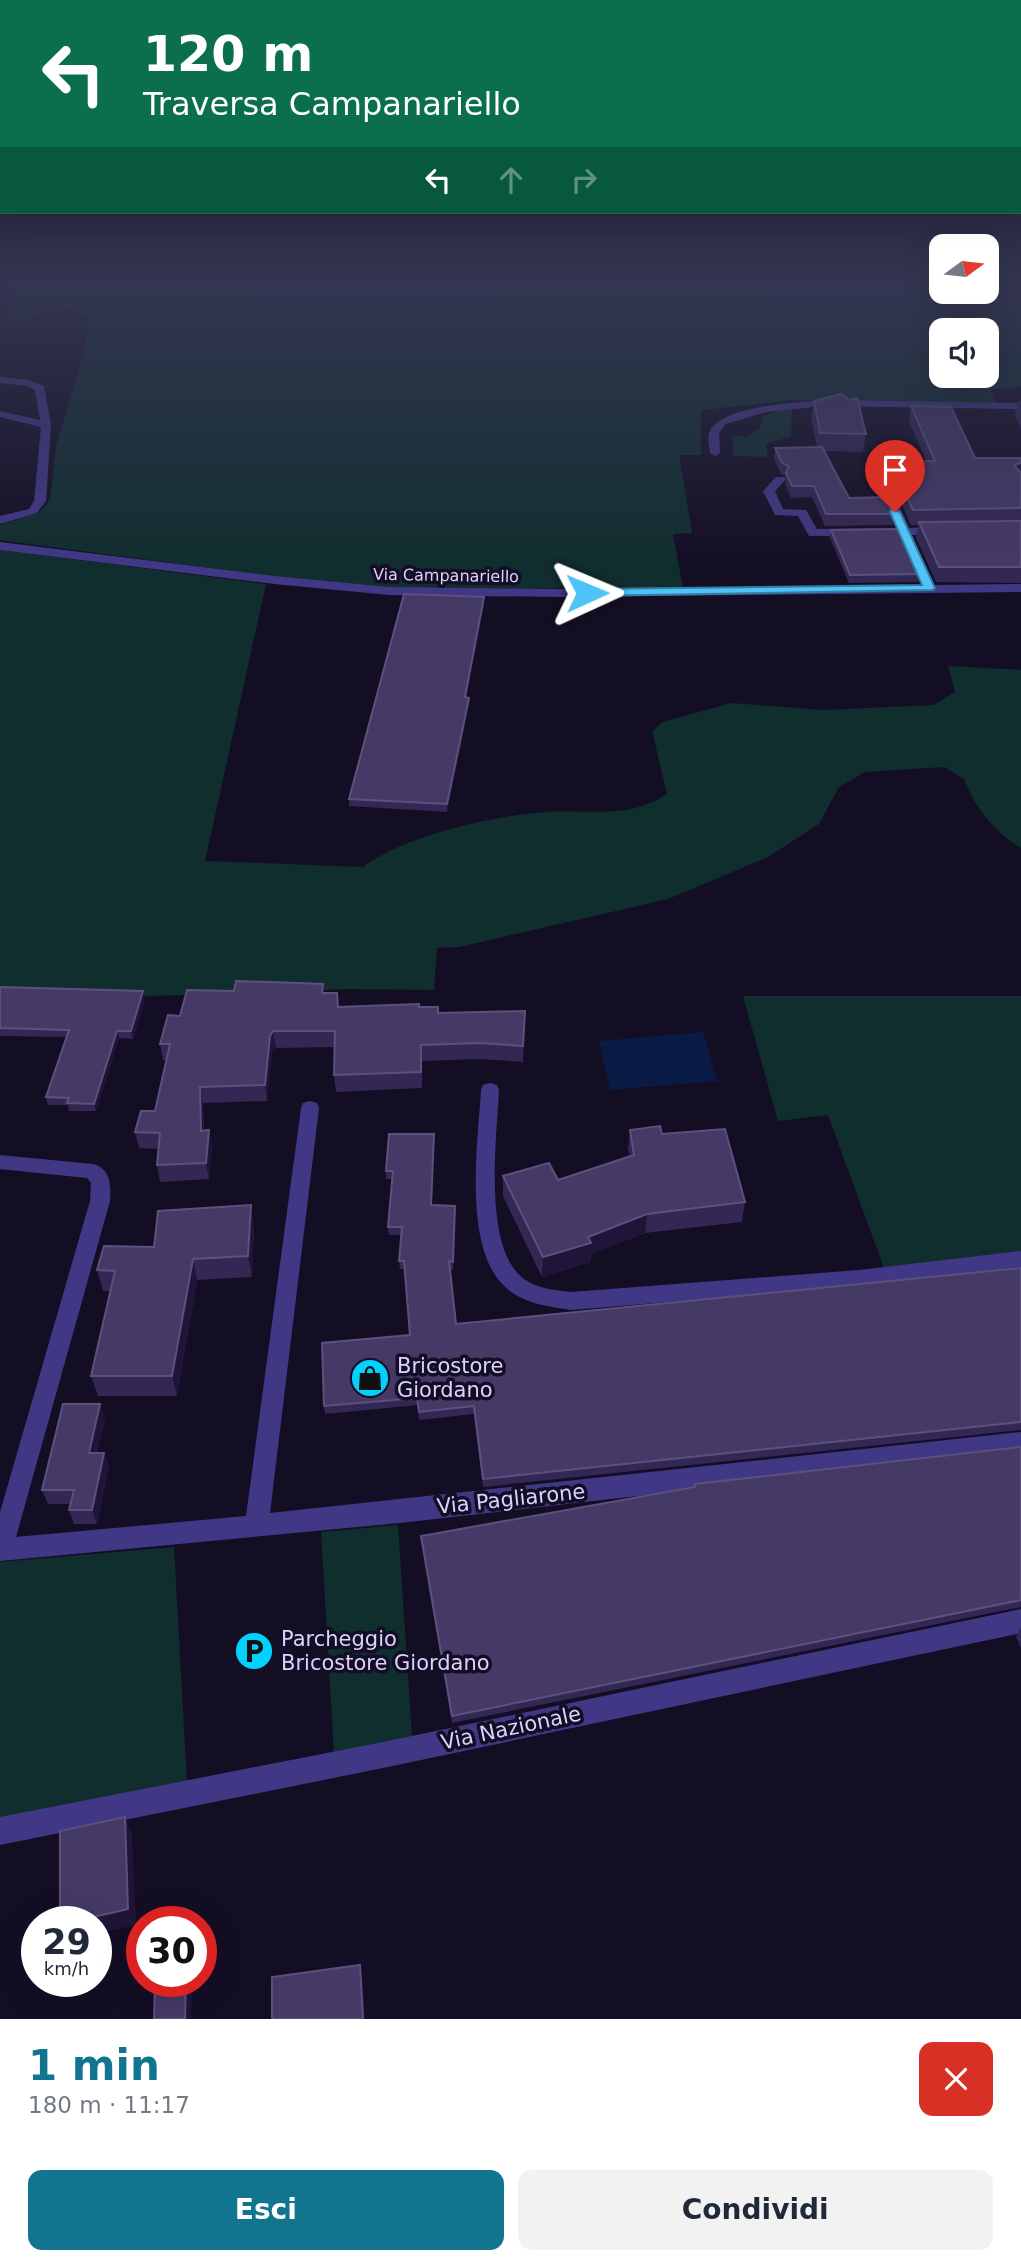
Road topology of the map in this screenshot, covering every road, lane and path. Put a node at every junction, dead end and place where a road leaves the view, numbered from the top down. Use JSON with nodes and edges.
{"nodes":[{"id":1,"x":2,"y":378,"type":"edge"},
{"id":2,"x":1021,"y":407,"type":"edge"},
{"id":3,"x":0,"y":414,"type":"edge"},
{"id":4,"x":46,"y":425,"type":"junction"},
{"id":5,"x":715,"y":453,"type":"dead end"},
{"id":6,"x":878,"y":472,"type":"dead end"},
{"id":7,"x":780,"y":479,"type":"dead end"},
{"id":8,"x":0,"y":520,"type":"edge"},
{"id":9,"x":903,"y":531,"type":"junction"},
{"id":10,"x":956,"y":531,"type":"edge"},
{"id":11,"x":0,"y":546,"type":"edge"},
{"id":12,"x":929,"y":588,"type":"junction"},
{"id":13,"x":1021,"y":588,"type":"edge"},
{"id":14,"x":490,"y":1090,"type":"dead end"},
{"id":15,"x":310,"y":1108,"type":"dead end"},
{"id":16,"x":0,"y":1162,"type":"edge"},
{"id":17,"x":1021,"y":1258,"type":"edge"},
{"id":18,"x":1021,"y":1442,"type":"edge"},
{"id":19,"x":257,"y":1525,"type":"junction"},
{"id":20,"x":1,"y":1550,"type":"edge"},
{"id":21,"x":1021,"y":1621,"type":"edge"},
{"id":22,"x":0,"y":1831,"type":"edge"}],
"edges":[{"from":1,"to":4,"type":"street"},
{"from":2,"to":5,"type":"street"},
{"from":3,"to":4,"type":"street"},
{"from":4,"to":8,"type":"street"},
{"from":6,"to":9,"type":"street"},
{"from":7,"to":9,"type":"street"},
{"from":9,"to":10,"type":"street"},
{"from":9,"to":12,"type":"street"},
{"from":11,"to":12,"type":"street","name":"Via Campanariello"},
{"from":12,"to":13,"type":"street","name":"Via Campanariello"},
{"from":14,"to":17,"type":"street"},
{"from":15,"to":19,"type":"street"},
{"from":16,"to":20,"type":"street"},
{"from":18,"to":19,"type":"street","name":"Via Pagliarone"},
{"from":19,"to":20,"type":"street","name":"Via Pagliarone"},
{"from":21,"to":22,"type":"street","name":"Via Nazionale"}]}
